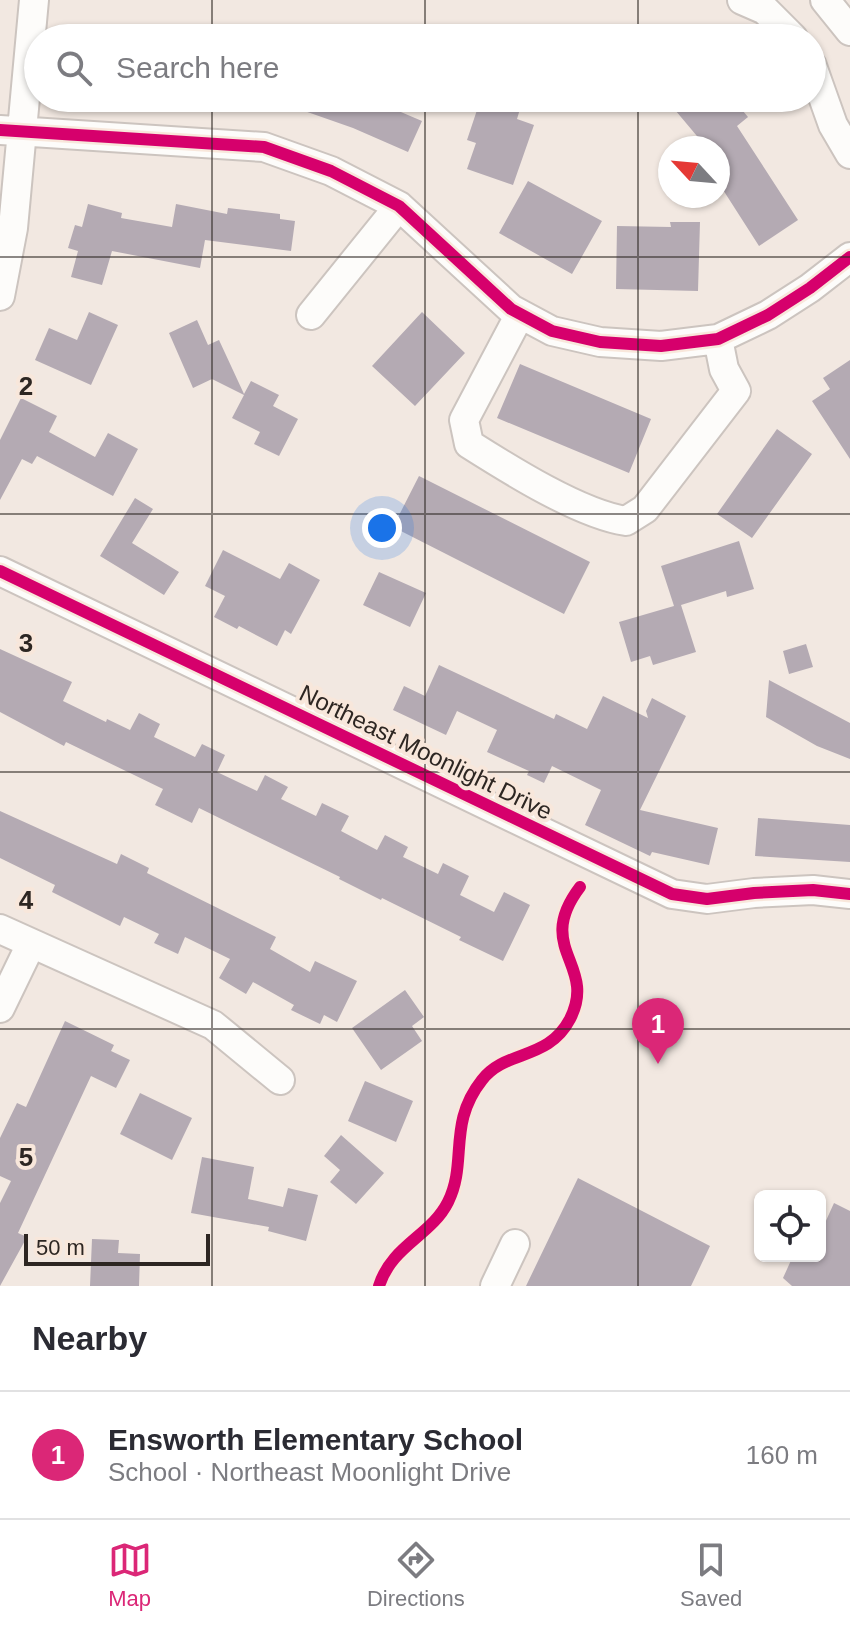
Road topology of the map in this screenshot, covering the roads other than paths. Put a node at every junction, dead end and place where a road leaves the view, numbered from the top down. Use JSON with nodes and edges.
{"nodes":[{"id":1,"x":34,"y":0,"type":"edge"},
{"id":2,"x":825,"y":0,"type":"edge"},
{"id":3,"x":760,"y":3,"type":"edge"},
{"id":4,"x":30,"y":24,"type":"edge"},
{"id":5,"x":780,"y":24,"type":"edge"},
{"id":6,"x":850,"y":31,"type":"edge"},
{"id":7,"x":24,"y":54,"type":"edge"},
{"id":8,"x":826,"y":105,"type":"edge"},
{"id":9,"x":10,"y":130,"type":"edge"},
{"id":10,"x":850,"y":154,"type":"edge"},
{"id":11,"x":399,"y":206,"type":"junction"},
{"id":12,"x":850,"y":257,"type":"edge"},
{"id":13,"x":0,"y":296,"type":"edge"},
{"id":14,"x":520,"y":314,"type":"junction"},
{"id":15,"x":311,"y":315,"type":"dead end"},
{"id":16,"x":718,"y":339,"type":"junction"},
{"id":17,"x":0,"y":571,"type":"edge"},
{"id":18,"x":850,"y":894,"type":"edge"},
{"id":19,"x":0,"y":929,"type":"edge"},
{"id":20,"x":31,"y":944,"type":"junction"},
{"id":21,"x":0,"y":1008,"type":"edge"},
{"id":22,"x":280,"y":1080,"type":"dead end"},
{"id":23,"x":515,"y":1244,"type":"dead end"},
{"id":24,"x":495,"y":1286,"type":"edge"}],
"edges":[{"from":1,"to":4,"type":"street"},
{"from":2,"to":6,"type":"street"},
{"from":3,"to":5,"type":"street"},
{"from":7,"to":9,"type":"street"},
{"from":8,"to":10,"type":"street"},
{"from":9,"to":11,"type":"street"},
{"from":9,"to":13,"type":"street"},
{"from":11,"to":14,"type":"street"},
{"from":11,"to":15,"type":"street"},
{"from":12,"to":16,"type":"street"},
{"from":14,"to":16,"type":"street"},
{"from":14,"to":16,"type":"street"},
{"from":17,"to":18,"type":"street","name":"Northeast Moonlight Drive"},
{"from":19,"to":20,"type":"street"},
{"from":20,"to":21,"type":"street"},
{"from":20,"to":22,"type":"street"},
{"from":23,"to":24,"type":"street"}]}
